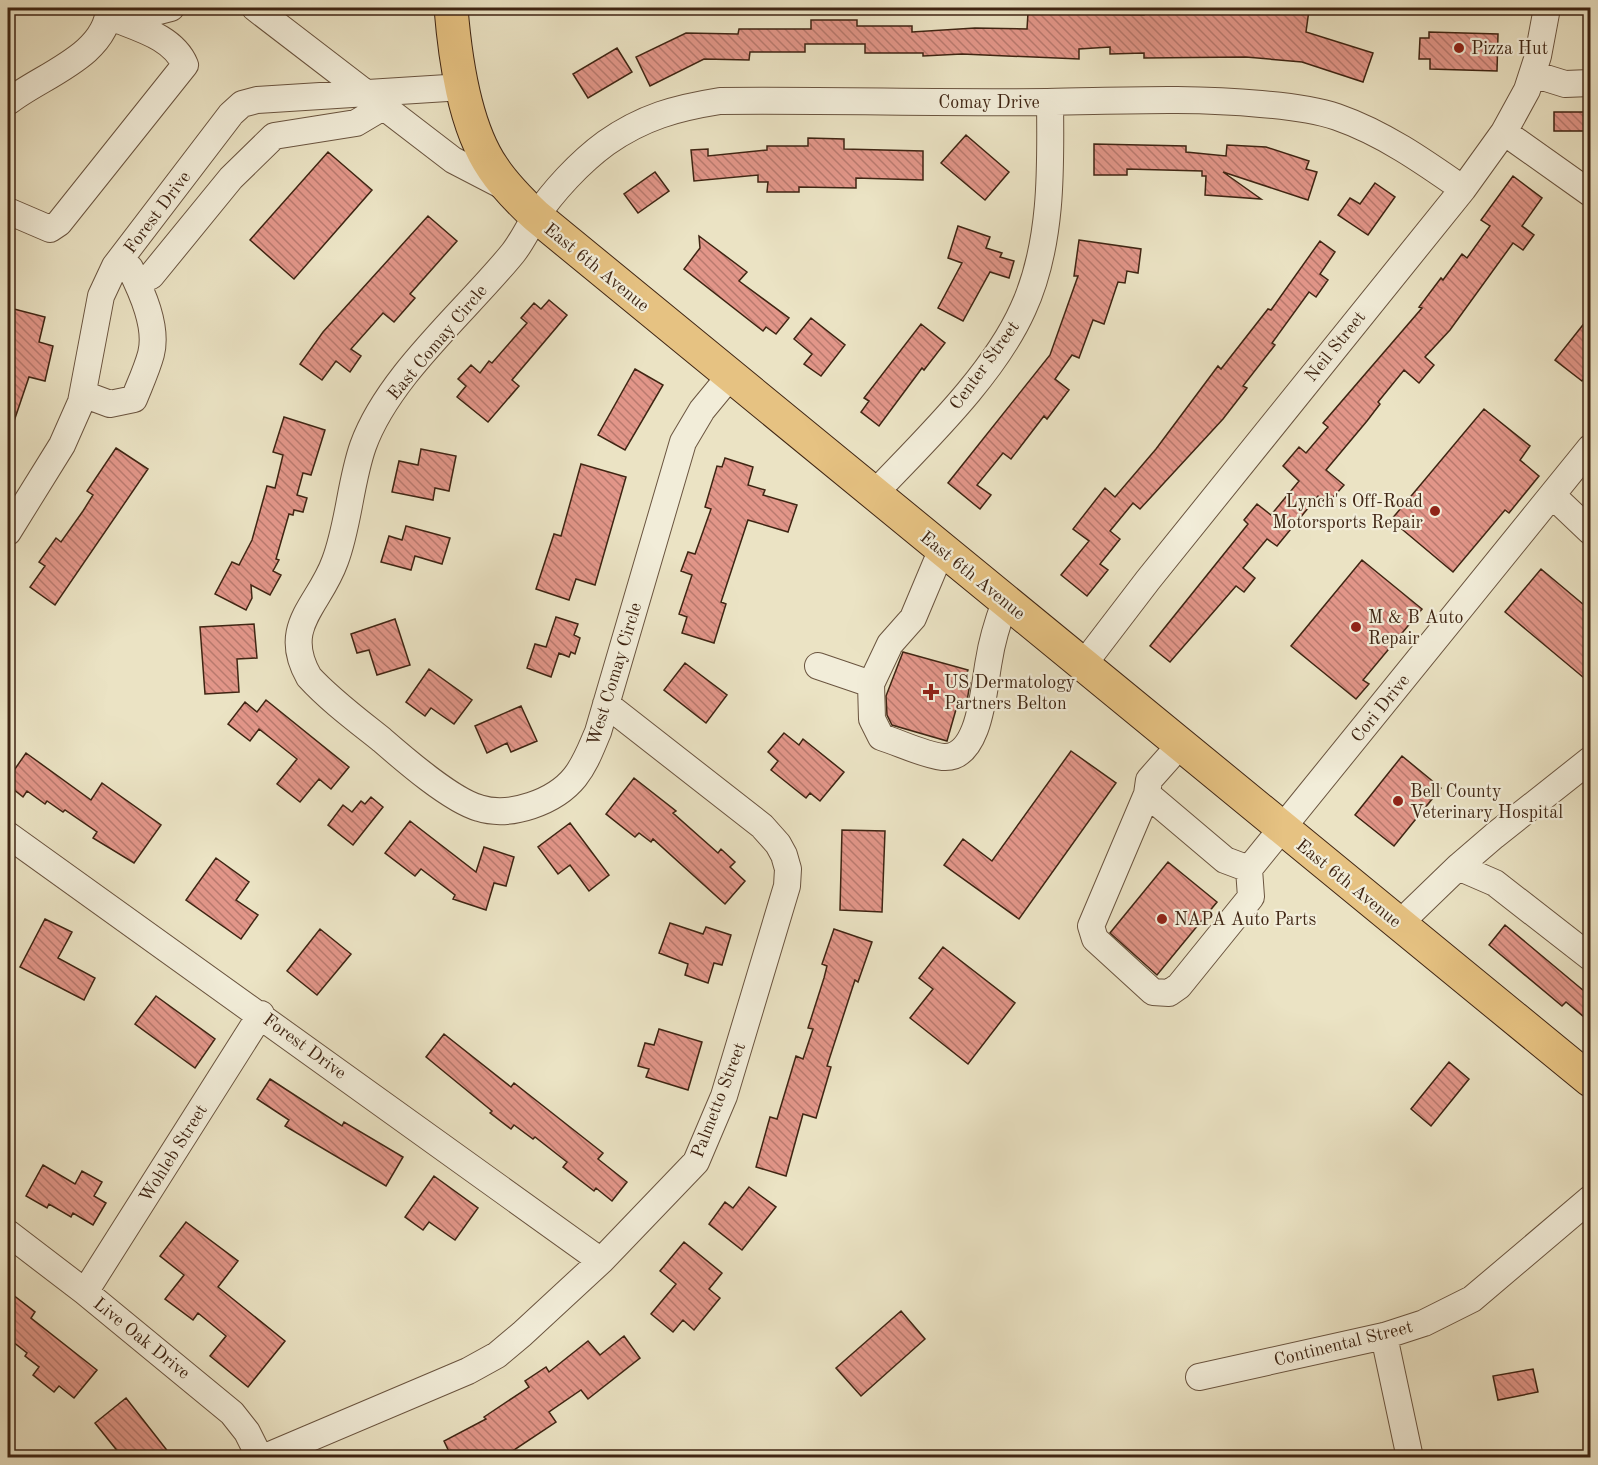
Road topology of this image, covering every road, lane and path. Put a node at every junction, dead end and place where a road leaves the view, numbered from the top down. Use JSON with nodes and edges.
{"nodes":[{"id":1,"x":171,"y":8,"type":"edge"},
{"id":2,"x":255,"y":8,"type":"edge"},
{"id":3,"x":451,"y":8,"type":"edge"},
{"id":4,"x":1547,"y":8,"type":"edge"},
{"id":5,"x":113,"y":15,"type":"edge"},
{"id":6,"x":1533,"y":74,"type":"junction"},
{"id":7,"x":1590,"y":84,"type":"edge"},
{"id":8,"x":463,"y":87,"type":"junction"},
{"id":9,"x":375,"y":100,"type":"junction"},
{"id":10,"x":8,"y":102,"type":"edge"},
{"id":11,"x":1050,"y":102,"type":"junction"},
{"id":12,"x":1504,"y":132,"type":"junction"},
{"id":13,"x":508,"y":188,"type":"junction"},
{"id":14,"x":1463,"y":189,"type":"junction"},
{"id":15,"x":1590,"y":193,"type":"edge"},
{"id":16,"x":8,"y":211,"type":"edge"},
{"id":17,"x":536,"y":216,"type":"junction"},
{"id":18,"x":124,"y":255,"type":"junction"},
{"id":19,"x":137,"y":282,"type":"junction"},
{"id":20,"x":730,"y":376,"type":"junction"},
{"id":21,"x":83,"y":394,"type":"junction"},
{"id":22,"x":1590,"y":448,"type":"edge"},
{"id":23,"x":874,"y":494,"type":"junction"},
{"id":24,"x":1552,"y":495,"type":"junction"},
{"id":25,"x":1590,"y":531,"type":"edge"},
{"id":26,"x":8,"y":532,"type":"edge"},
{"id":27,"x":942,"y":549,"type":"junction"},
{"id":28,"x":1005,"y":602,"type":"junction"},
{"id":29,"x":1083,"y":665,"type":"junction"},
{"id":30,"x":818,"y":666,"type":"dead end"},
{"id":31,"x":871,"y":684,"type":"junction"},
{"id":32,"x":606,"y":704,"type":"junction"},
{"id":33,"x":1180,"y":745,"type":"junction"},
{"id":34,"x":391,"y":748,"type":"joint"},
{"id":35,"x":1590,"y":760,"type":"edge"},
{"id":36,"x":1147,"y":794,"type":"junction"},
{"id":37,"x":1282,"y":828,"type":"junction"},
{"id":38,"x":8,"y":835,"type":"edge"},
{"id":39,"x":1458,"y":867,"type":"junction"},
{"id":40,"x":1249,"y":869,"type":"junction"},
{"id":41,"x":1399,"y":924,"type":"junction"},
{"id":42,"x":1590,"y":957,"type":"edge"},
{"id":43,"x":261,"y":1014,"type":"junction"},
{"id":44,"x":1590,"y":1080,"type":"edge"},
{"id":45,"x":1590,"y":1198,"type":"edge"},
{"id":46,"x":8,"y":1233,"type":"edge"},
{"id":47,"x":601,"y":1261,"type":"junction"},
{"id":48,"x":85,"y":1292,"type":"junction"},
{"id":49,"x":1384,"y":1336,"type":"junction"},
{"id":50,"x":1199,"y":1377,"type":"dead end"},
{"id":51,"x":261,"y":1458,"type":"edge"},
{"id":52,"x":1410,"y":1458,"type":"edge"}],
"edges":[{"from":1,"to":5,"type":"street"},
{"from":2,"to":9,"type":"street"},
{"from":3,"to":8,"type":"main road","name":"East 6th Avenue"},
{"from":4,"to":6,"type":"street","name":"Neil Street"},
{"from":5,"to":10,"type":"street"},
{"from":5,"to":16,"type":"street"},
{"from":6,"to":7,"type":"street"},
{"from":6,"to":12,"type":"street","name":"Neil Street"},
{"from":8,"to":9,"type":"street","name":"Forest Drive"},
{"from":8,"to":13,"type":"main road","name":"East 6th Avenue"},
{"from":9,"to":13,"type":"street"},
{"from":9,"to":18,"type":"street","name":"Forest Drive"},
{"from":9,"to":19,"type":"street"},
{"from":11,"to":14,"type":"street","name":"Comay Drive"},
{"from":11,"to":17,"type":"street","name":"Comay Drive"},
{"from":11,"to":23,"type":"street","name":"Center Street"},
{"from":12,"to":14,"type":"street","name":"Neil Street"},
{"from":12,"to":15,"type":"street"},
{"from":13,"to":17,"type":"main road","name":"East 6th Avenue"},
{"from":14,"to":29,"type":"street","name":"Neil Street"},
{"from":17,"to":20,"type":"main road","name":"East 6th Avenue"},
{"from":17,"to":34,"type":"street","name":"East Comay Circle"},
{"from":18,"to":19,"type":"street"},
{"from":18,"to":21,"type":"street","name":"Forest Drive"},
{"from":19,"to":21,"type":"street"},
{"from":20,"to":23,"type":"main road","name":"East 6th Avenue"},
{"from":20,"to":32,"type":"street","name":"West Comay Circle"},
{"from":21,"to":26,"type":"street","name":"Forest Drive"},
{"from":22,"to":24,"type":"street","name":"Cori Drive"},
{"from":23,"to":27,"type":"main road","name":"East 6th Avenue"},
{"from":24,"to":25,"type":"street"},
{"from":24,"to":37,"type":"street","name":"Cori Drive"},
{"from":27,"to":28,"type":"main road","name":"East 6th Avenue"},
{"from":27,"to":31,"type":"street"},
{"from":28,"to":29,"type":"main road","name":"East 6th Avenue"},
{"from":28,"to":31,"type":"street"},
{"from":29,"to":33,"type":"main road","name":"East 6th Avenue"},
{"from":30,"to":31,"type":"street"},
{"from":32,"to":34,"type":"street","name":"West Comay Circle"},
{"from":32,"to":47,"type":"street","name":"Palmetto Street"},
{"from":33,"to":36,"type":"street"},
{"from":33,"to":37,"type":"main road","name":"East 6th Avenue"},
{"from":35,"to":39,"type":"street"},
{"from":36,"to":40,"type":"street"},
{"from":36,"to":40,"type":"street"},
{"from":37,"to":40,"type":"street","name":"Cori Drive"},
{"from":37,"to":41,"type":"main road","name":"East 6th Avenue"},
{"from":38,"to":43,"type":"street","name":"Forest Drive"},
{"from":39,"to":41,"type":"street"},
{"from":39,"to":42,"type":"street"},
{"from":41,"to":44,"type":"main road","name":"East 6th Avenue"},
{"from":43,"to":47,"type":"street","name":"Forest Drive"},
{"from":43,"to":48,"type":"street","name":"Wohleb Street"},
{"from":45,"to":49,"type":"street","name":"Continental Street"},
{"from":46,"to":48,"type":"street","name":"Live Oak Drive"},
{"from":47,"to":51,"type":"street","name":"Palmetto Street"},
{"from":48,"to":51,"type":"street","name":"Live Oak Drive"},
{"from":49,"to":50,"type":"street","name":"Continental Street"},
{"from":49,"to":52,"type":"street"}]}
